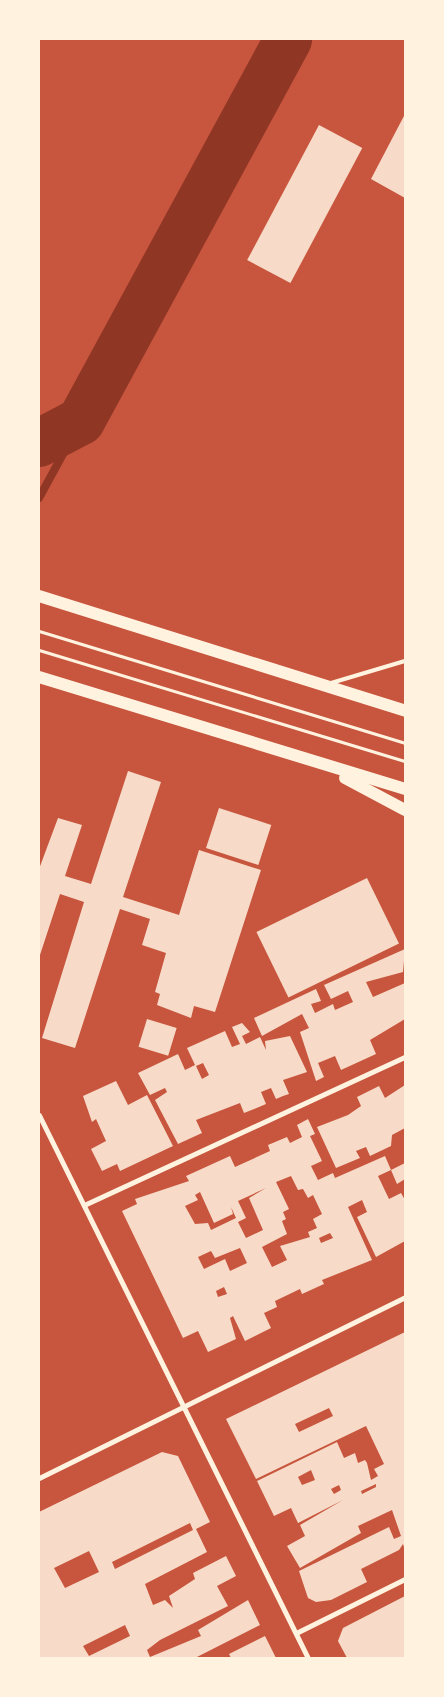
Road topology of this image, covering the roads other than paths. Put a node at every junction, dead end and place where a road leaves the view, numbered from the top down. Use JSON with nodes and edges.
{"nodes":[{"id":1,"x":39,"y":596,"type":"edge"},
{"id":2,"x":405,"y":661,"type":"edge"},
{"id":3,"x":39,"y":677,"type":"edge"},
{"id":4,"x":324,"y":686,"type":"junction"},
{"id":5,"x":405,"y":711,"type":"edge"},
{"id":6,"x":326,"y":768,"type":"junction"},
{"id":7,"x":405,"y":789,"type":"edge"},
{"id":8,"x":405,"y":810,"type":"edge"},
{"id":9,"x":405,"y":1057,"type":"edge"},
{"id":10,"x":39,"y":1115,"type":"edge"},
{"id":11,"x":84,"y":1205,"type":"junction"},
{"id":12,"x":405,"y":1297,"type":"edge"},
{"id":13,"x":184,"y":1406,"type":"junction"},
{"id":14,"x":39,"y":1478,"type":"edge"},
{"id":15,"x":405,"y":1579,"type":"edge"},
{"id":16,"x":296,"y":1633,"type":"junction"},
{"id":17,"x":308,"y":1658,"type":"edge"}],
"edges":[{"from":1,"to":4,"type":"main road"},
{"from":2,"to":4,"type":"lane"},
{"from":3,"to":6,"type":"main road"},
{"from":4,"to":5,"type":"main road"},
{"from":6,"to":7,"type":"main road"},
{"from":6,"to":8,"type":"main road"},
{"from":9,"to":11,"type":"street"},
{"from":10,"to":11,"type":"street"},
{"from":11,"to":13,"type":"street"},
{"from":12,"to":13,"type":"street"},
{"from":13,"to":14,"type":"street"},
{"from":13,"to":16,"type":"street"},
{"from":15,"to":16,"type":"street"},
{"from":16,"to":17,"type":"street"}]}
